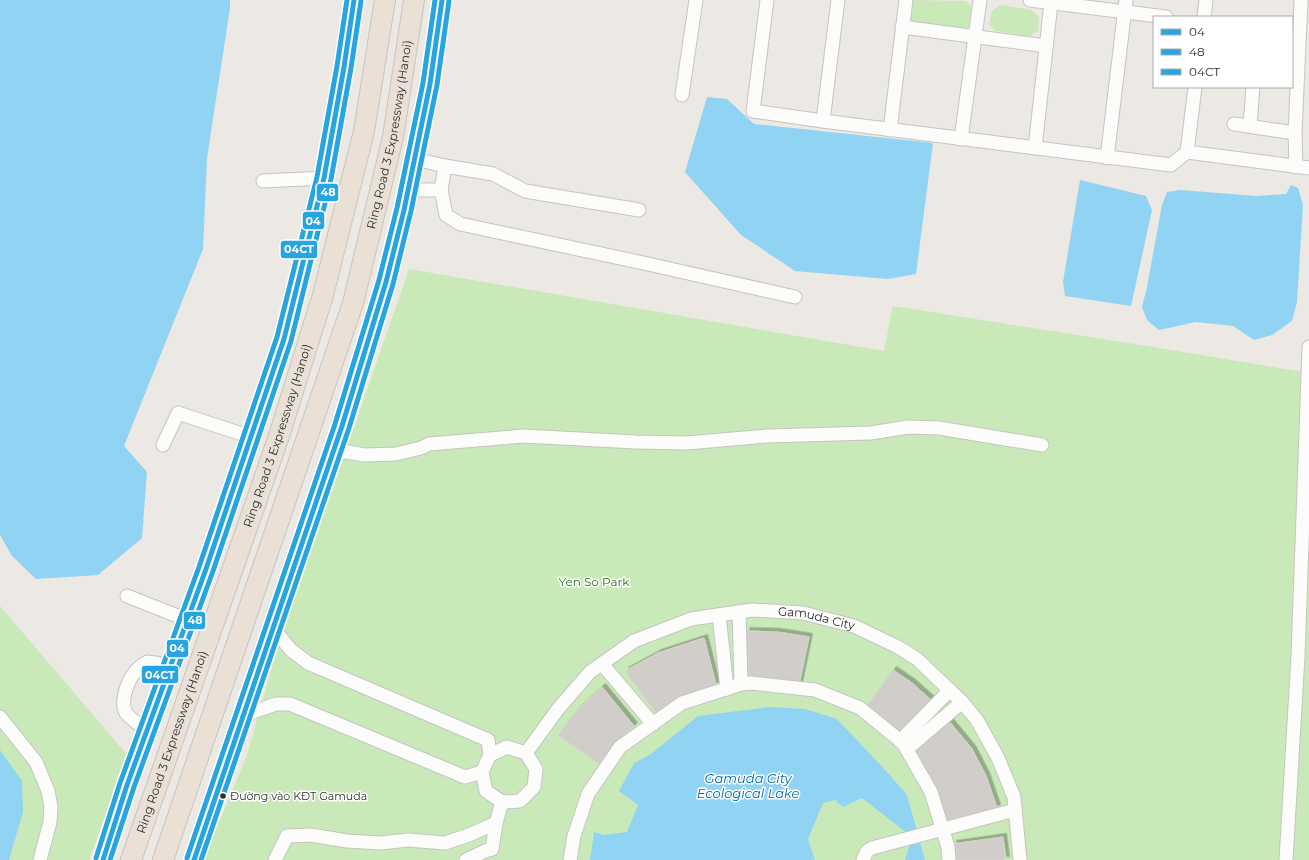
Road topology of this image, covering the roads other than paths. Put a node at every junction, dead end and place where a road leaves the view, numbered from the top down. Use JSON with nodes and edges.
{"nodes":[{"id":1,"x":354,"y":0,"type":"edge"},
{"id":2,"x":385,"y":0,"type":"edge"},
{"id":3,"x":414,"y":0,"type":"edge"},
{"id":4,"x":442,"y":0,"type":"edge"},
{"id":5,"x":696,"y":0,"type":"edge"},
{"id":6,"x":767,"y":0,"type":"edge"},
{"id":7,"x":838,"y":0,"type":"edge"},
{"id":8,"x":906,"y":0,"type":"edge"},
{"id":9,"x":980,"y":0,"type":"edge"},
{"id":10,"x":1030,"y":0,"type":"edge"},
{"id":11,"x":1206,"y":0,"type":"edge"},
{"id":12,"x":1301,"y":0,"type":"edge"},
{"id":13,"x":1051,"y":3,"type":"junction"},
{"id":14,"x":1126,"y":6,"type":"edge"},
{"id":15,"x":1162,"y":16,"type":"edge"},
{"id":16,"x":1204,"y":16,"type":"edge"},
{"id":17,"x":902,"y":27,"type":"junction"},
{"id":18,"x":1296,"y":34,"type":"edge"},
{"id":19,"x":975,"y":37,"type":"junction"},
{"id":20,"x":1046,"y":46,"type":"junction"},
{"id":21,"x":1195,"y":88,"type":"edge"},
{"id":22,"x":1253,"y":88,"type":"edge"},
{"id":23,"x":682,"y":95,"type":"dead end"},
{"id":24,"x":822,"y":121,"type":"junction"},
{"id":25,"x":1234,"y":124,"type":"dead end"},
{"id":26,"x":1250,"y":126,"type":"junction"},
{"id":27,"x":890,"y":130,"type":"junction"},
{"id":28,"x":1296,"y":133,"type":"junction"},
{"id":29,"x":961,"y":139,"type":"junction"},
{"id":30,"x":1035,"y":148,"type":"junction"},
{"id":31,"x":1187,"y":152,"type":"junction"},
{"id":32,"x":1107,"y":158,"type":"junction"},
{"id":33,"x":414,"y":159,"type":"junction"},
{"id":34,"x":445,"y":166,"type":"junction"},
{"id":35,"x":1303,"y":167,"type":"edge"},
{"id":36,"x":324,"y":178,"type":"junction"},
{"id":37,"x":263,"y":182,"type":"dead end"},
{"id":38,"x":408,"y":190,"type":"junction"},
{"id":39,"x":442,"y":190,"type":"junction"},
{"id":40,"x":639,"y":210,"type":"dead end"},
{"id":41,"x":795,"y":297,"type":"dead end"},
{"id":42,"x":1309,"y":347,"type":"edge"},
{"id":43,"x":251,"y":437,"type":"junction"},
{"id":44,"x":163,"y":445,"type":"dead end"},
{"id":45,"x":1042,"y":446,"type":"dead end"},
{"id":46,"x":333,"y":453,"type":"junction"},
{"id":47,"x":127,"y":596,"type":"dead end"},
{"id":48,"x":738,"y":612,"type":"junction"},
{"id":49,"x":719,"y":615,"type":"junction"},
{"id":50,"x":188,"y":620,"type":"junction"},
{"id":51,"x":273,"y":628,"type":"junction"},
{"id":52,"x":605,"y":661,"type":"junction"},
{"id":53,"x":171,"y":665,"type":"junction"},
{"id":54,"x":741,"y":684,"type":"junction"},
{"id":55,"x":727,"y":689,"type":"junction"},
{"id":56,"x":950,"y":690,"type":"junction"},
{"id":57,"x":962,"y":702,"type":"junction"},
{"id":58,"x":244,"y":715,"type":"junction"},
{"id":59,"x":0,"y":717,"type":"edge"},
{"id":60,"x":655,"y":722,"type":"junction"},
{"id":61,"x":147,"y":731,"type":"junction"},
{"id":62,"x":903,"y":745,"type":"junction"},
{"id":63,"x":526,"y":753,"type":"junction"},
{"id":64,"x":490,"y":755,"type":"junction"},
{"id":65,"x":482,"y":772,"type":"junction"},
{"id":66,"x":502,"y":802,"type":"junction"},
{"id":67,"x":1016,"y":810,"type":"junction"},
{"id":68,"x":496,"y":824,"type":"junction"},
{"id":69,"x":943,"y":829,"type":"junction"},
{"id":70,"x":490,"y":854,"type":"edge"},
{"id":71,"x":40,"y":860,"type":"edge"},
{"id":72,"x":103,"y":860,"type":"edge"},
{"id":73,"x":131,"y":860,"type":"edge"},
{"id":74,"x":163,"y":860,"type":"edge"},
{"id":75,"x":194,"y":860,"type":"edge"},
{"id":76,"x":275,"y":860,"type":"edge"},
{"id":77,"x":466,"y":860,"type":"edge"},
{"id":78,"x":570,"y":860,"type":"edge"},
{"id":79,"x":863,"y":860,"type":"edge"},
{"id":80,"x":949,"y":860,"type":"edge"},
{"id":81,"x":1020,"y":860,"type":"edge"},
{"id":82,"x":1286,"y":860,"type":"edge"}],
"edges":[{"from":1,"to":36,"type":"main road"},
{"from":2,"to":73,"type":"highway","name":"Ring Road 3 Expressway (Hanoi)"},
{"from":3,"to":74,"type":"highway","name":"Ring Road 3 Expressway (Hanoi)"},
{"from":4,"to":33,"type":"main road"},
{"from":5,"to":23,"type":"street"},
{"from":6,"to":24,"type":"street"},
{"from":7,"to":24,"type":"street"},
{"from":8,"to":17,"type":"street"},
{"from":9,"to":19,"type":"street"},
{"from":10,"to":13,"type":"street"},
{"from":11,"to":16,"type":"street"},
{"from":12,"to":18,"type":"street"},
{"from":13,"to":14,"type":"street"},
{"from":13,"to":20,"type":"street"},
{"from":14,"to":15,"type":"street"},
{"from":14,"to":32,"type":"street"},
{"from":17,"to":19,"type":"street"},
{"from":17,"to":27,"type":"street"},
{"from":18,"to":28,"type":"street"},
{"from":19,"to":20,"type":"street"},
{"from":19,"to":29,"type":"street"},
{"from":20,"to":30,"type":"street"},
{"from":21,"to":31,"type":"street"},
{"from":22,"to":26,"type":"street"},
{"from":24,"to":27,"type":"street"},
{"from":25,"to":26,"type":"street"},
{"from":26,"to":28,"type":"street"},
{"from":27,"to":29,"type":"street"},
{"from":28,"to":35,"type":"street"},
{"from":29,"to":30,"type":"street"},
{"from":30,"to":32,"type":"street"},
{"from":31,"to":32,"type":"street"},
{"from":31,"to":35,"type":"street"},
{"from":33,"to":34,"type":"street"},
{"from":33,"to":38,"type":"main road"},
{"from":34,"to":39,"type":"street"},
{"from":34,"to":40,"type":"street"},
{"from":36,"to":37,"type":"street"},
{"from":36,"to":43,"type":"main road"},
{"from":38,"to":39,"type":"street"},
{"from":38,"to":46,"type":"main road"},
{"from":39,"to":41,"type":"street"},
{"from":42,"to":82,"type":"street"},
{"from":43,"to":44,"type":"street"},
{"from":43,"to":50,"type":"main road"},
{"from":45,"to":46,"type":"street"},
{"from":46,"to":51,"type":"main road"},
{"from":47,"to":50,"type":"street"},
{"from":48,"to":49,"type":"street","name":"Gamuda City"},
{"from":48,"to":54,"type":"street"},
{"from":48,"to":56,"type":"street","name":"Gamuda City"},
{"from":49,"to":52,"type":"street","name":"Gamuda City"},
{"from":49,"to":55,"type":"street"},
{"from":50,"to":53,"type":"main road"},
{"from":51,"to":58,"type":"main road"},
{"from":51,"to":64,"type":"street"},
{"from":52,"to":60,"type":"street"},
{"from":52,"to":63,"type":"street","name":"Gamuda City"},
{"from":53,"to":61,"type":"main road"},
{"from":53,"to":61,"type":"street"},
{"from":54,"to":55,"type":"street"},
{"from":54,"to":62,"type":"street"},
{"from":55,"to":60,"type":"street"},
{"from":56,"to":57,"type":"street","name":"Gamuda City"},
{"from":56,"to":62,"type":"street"},
{"from":57,"to":62,"type":"street"},
{"from":57,"to":67,"type":"street","name":"Gamuda City"},
{"from":58,"to":65,"type":"street"},
{"from":58,"to":75,"type":"main road"},
{"from":59,"to":71,"type":"street"},
{"from":60,"to":78,"type":"street"},
{"from":61,"to":72,"type":"main road"},
{"from":62,"to":69,"type":"street"},
{"from":63,"to":64,"type":"street"},
{"from":63,"to":66,"type":"street"},
{"from":64,"to":65,"type":"street"},
{"from":65,"to":66,"type":"street"},
{"from":66,"to":68,"type":"street"},
{"from":67,"to":69,"type":"street"},
{"from":67,"to":81,"type":"street","name":"Gamuda City"},
{"from":68,"to":70,"type":"street"},
{"from":68,"to":76,"type":"street"},
{"from":69,"to":79,"type":"street"},
{"from":69,"to":80,"type":"street"},
{"from":70,"to":77,"type":"street"}]}
